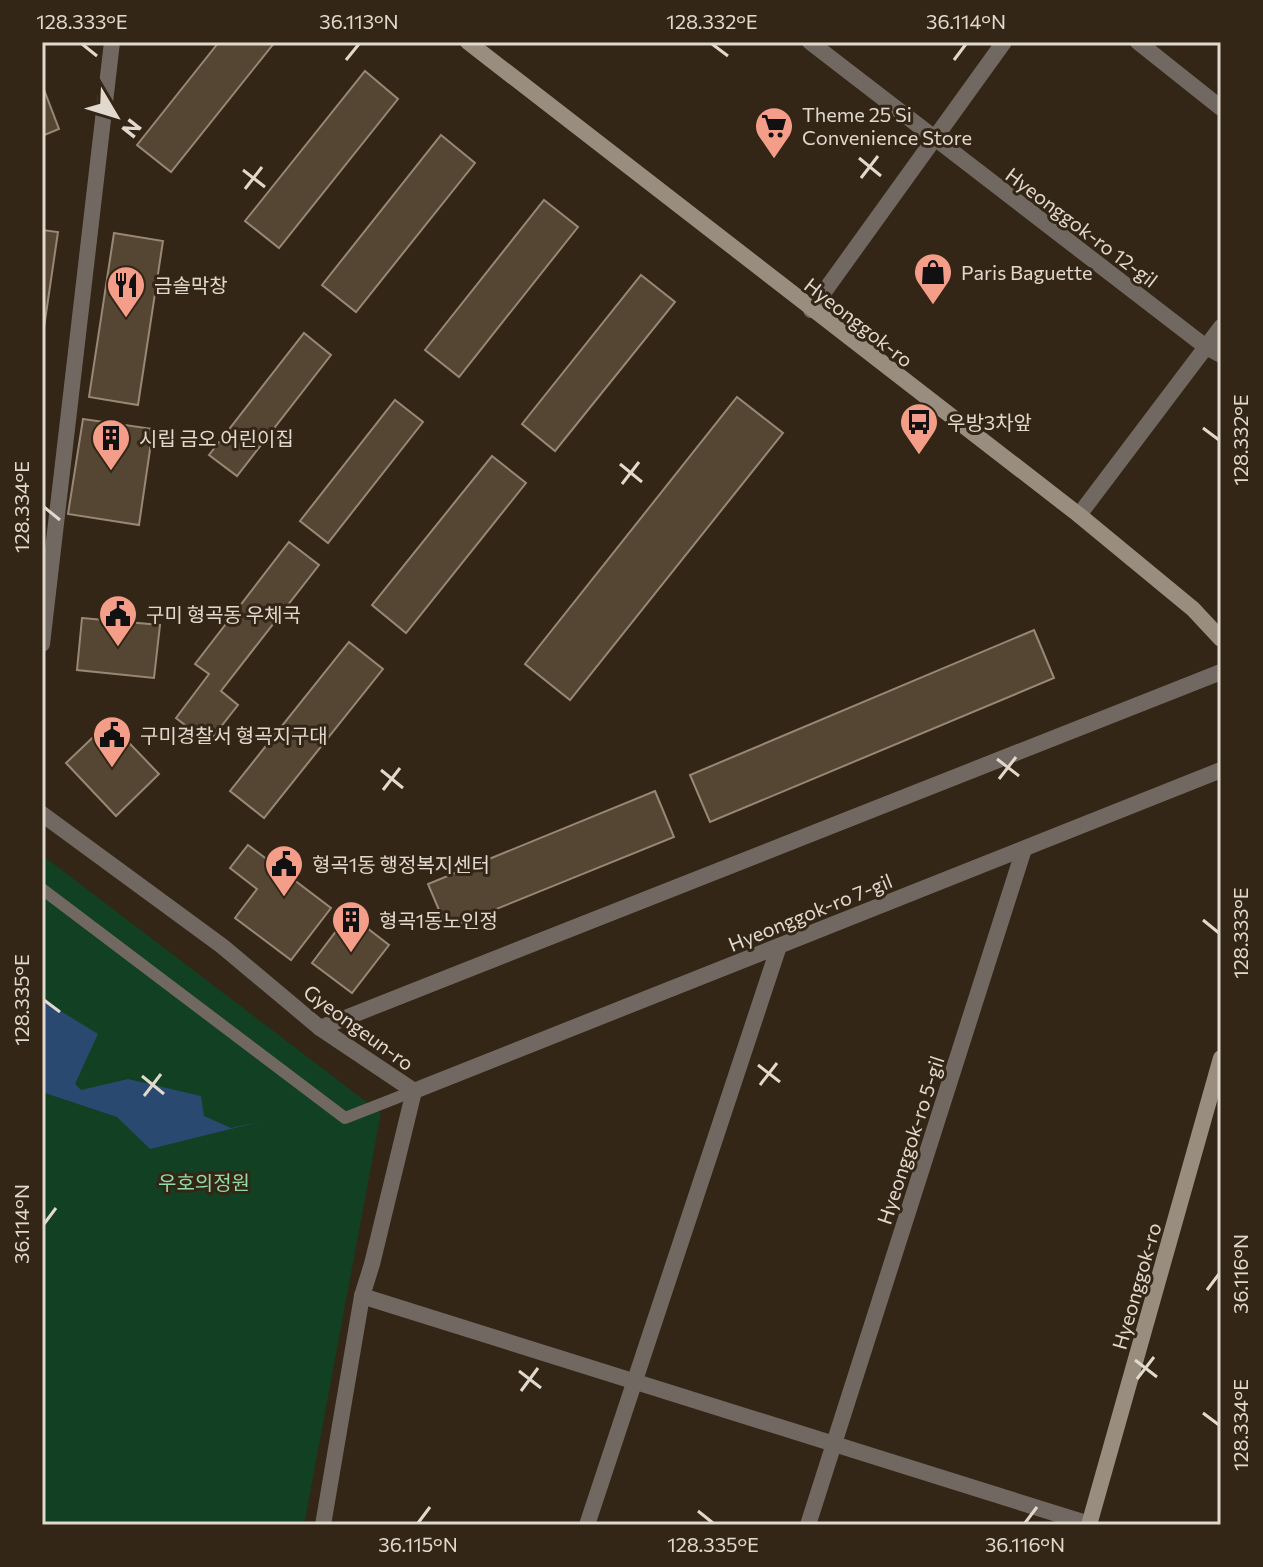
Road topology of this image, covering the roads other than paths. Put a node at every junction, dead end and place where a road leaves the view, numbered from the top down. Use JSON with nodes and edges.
{"nodes":[{"id":1,"x":112,"y":42,"type":"edge"},
{"id":2,"x":468,"y":42,"type":"edge"},
{"id":3,"x":810,"y":42,"type":"edge"},
{"id":4,"x":1004,"y":42,"type":"edge"},
{"id":5,"x":1138,"y":42,"type":"edge"},
{"id":6,"x":1221,"y":108,"type":"edge"},
{"id":7,"x":934,"y":139,"type":"junction"},
{"id":8,"x":811,"y":310,"type":"junction"},
{"id":9,"x":1221,"y":327,"type":"edge"},
{"id":10,"x":1213,"y":351,"type":"edge"},
{"id":11,"x":1079,"y":515,"type":"junction"},
{"id":12,"x":1221,"y":639,"type":"edge"},
{"id":13,"x":42,"y":644,"type":"edge"},
{"id":14,"x":1221,"y":672,"type":"edge"},
{"id":15,"x":1221,"y":770,"type":"edge"},
{"id":16,"x":42,"y":814,"type":"edge"},
{"id":17,"x":1024,"y":849,"type":"junction"},
{"id":18,"x":42,"y":889,"type":"edge"},
{"id":19,"x":779,"y":946,"type":"junction"},
{"id":20,"x":320,"y":1028,"type":"junction"},
{"id":21,"x":1221,"y":1058,"type":"edge"},
{"id":22,"x":414,"y":1091,"type":"junction"},
{"id":23,"x":362,"y":1296,"type":"junction"},
{"id":24,"x":634,"y":1381,"type":"junction"},
{"id":25,"x":834,"y":1444,"type":"junction"},
{"id":26,"x":323,"y":1525,"type":"edge"},
{"id":27,"x":587,"y":1525,"type":"edge"},
{"id":28,"x":808,"y":1525,"type":"edge"},
{"id":29,"x":1089,"y":1525,"type":"edge"}],
"edges":[{"from":1,"to":13,"type":"street"},
{"from":2,"to":8,"type":"street","name":"Hyeonggok-ro"},
{"from":3,"to":7,"type":"street","name":"Hyeonggok-ro 12-gil"},
{"from":4,"to":7,"type":"street"},
{"from":5,"to":6,"type":"street"},
{"from":7,"to":8,"type":"street"},
{"from":7,"to":10,"type":"street","name":"Hyeonggok-ro 12-gil"},
{"from":8,"to":11,"type":"street","name":"Hyeonggok-ro"},
{"from":9,"to":10,"type":"street"},
{"from":10,"to":11,"type":"street"},
{"from":11,"to":12,"type":"street","name":"Hyeonggok-ro"},
{"from":14,"to":20,"type":"street"},
{"from":15,"to":17,"type":"street","name":"Hyeonggok-ro 7-gil"},
{"from":16,"to":20,"type":"street","name":"Gyeongeun-ro"},
{"from":17,"to":19,"type":"street","name":"Hyeonggok-ro 7-gil"},
{"from":17,"to":25,"type":"street","name":"Hyeonggok-ro 5-gil"},
{"from":18,"to":22,"type":"lane"},
{"from":19,"to":22,"type":"street","name":"Hyeonggok-ro 7-gil"},
{"from":19,"to":24,"type":"street"},
{"from":20,"to":22,"type":"street","name":"Gyeongeun-ro"},
{"from":21,"to":29,"type":"street","name":"Hyeonggok-ro"},
{"from":22,"to":23,"type":"street","name":"Gyeongeun-ro"},
{"from":23,"to":24,"type":"street"},
{"from":23,"to":26,"type":"street","name":"Gyeongeun-ro"},
{"from":24,"to":25,"type":"street"},
{"from":24,"to":27,"type":"street"},
{"from":25,"to":28,"type":"street","name":"Hyeonggok-ro 5-gil"},
{"from":25,"to":29,"type":"street"}]}
